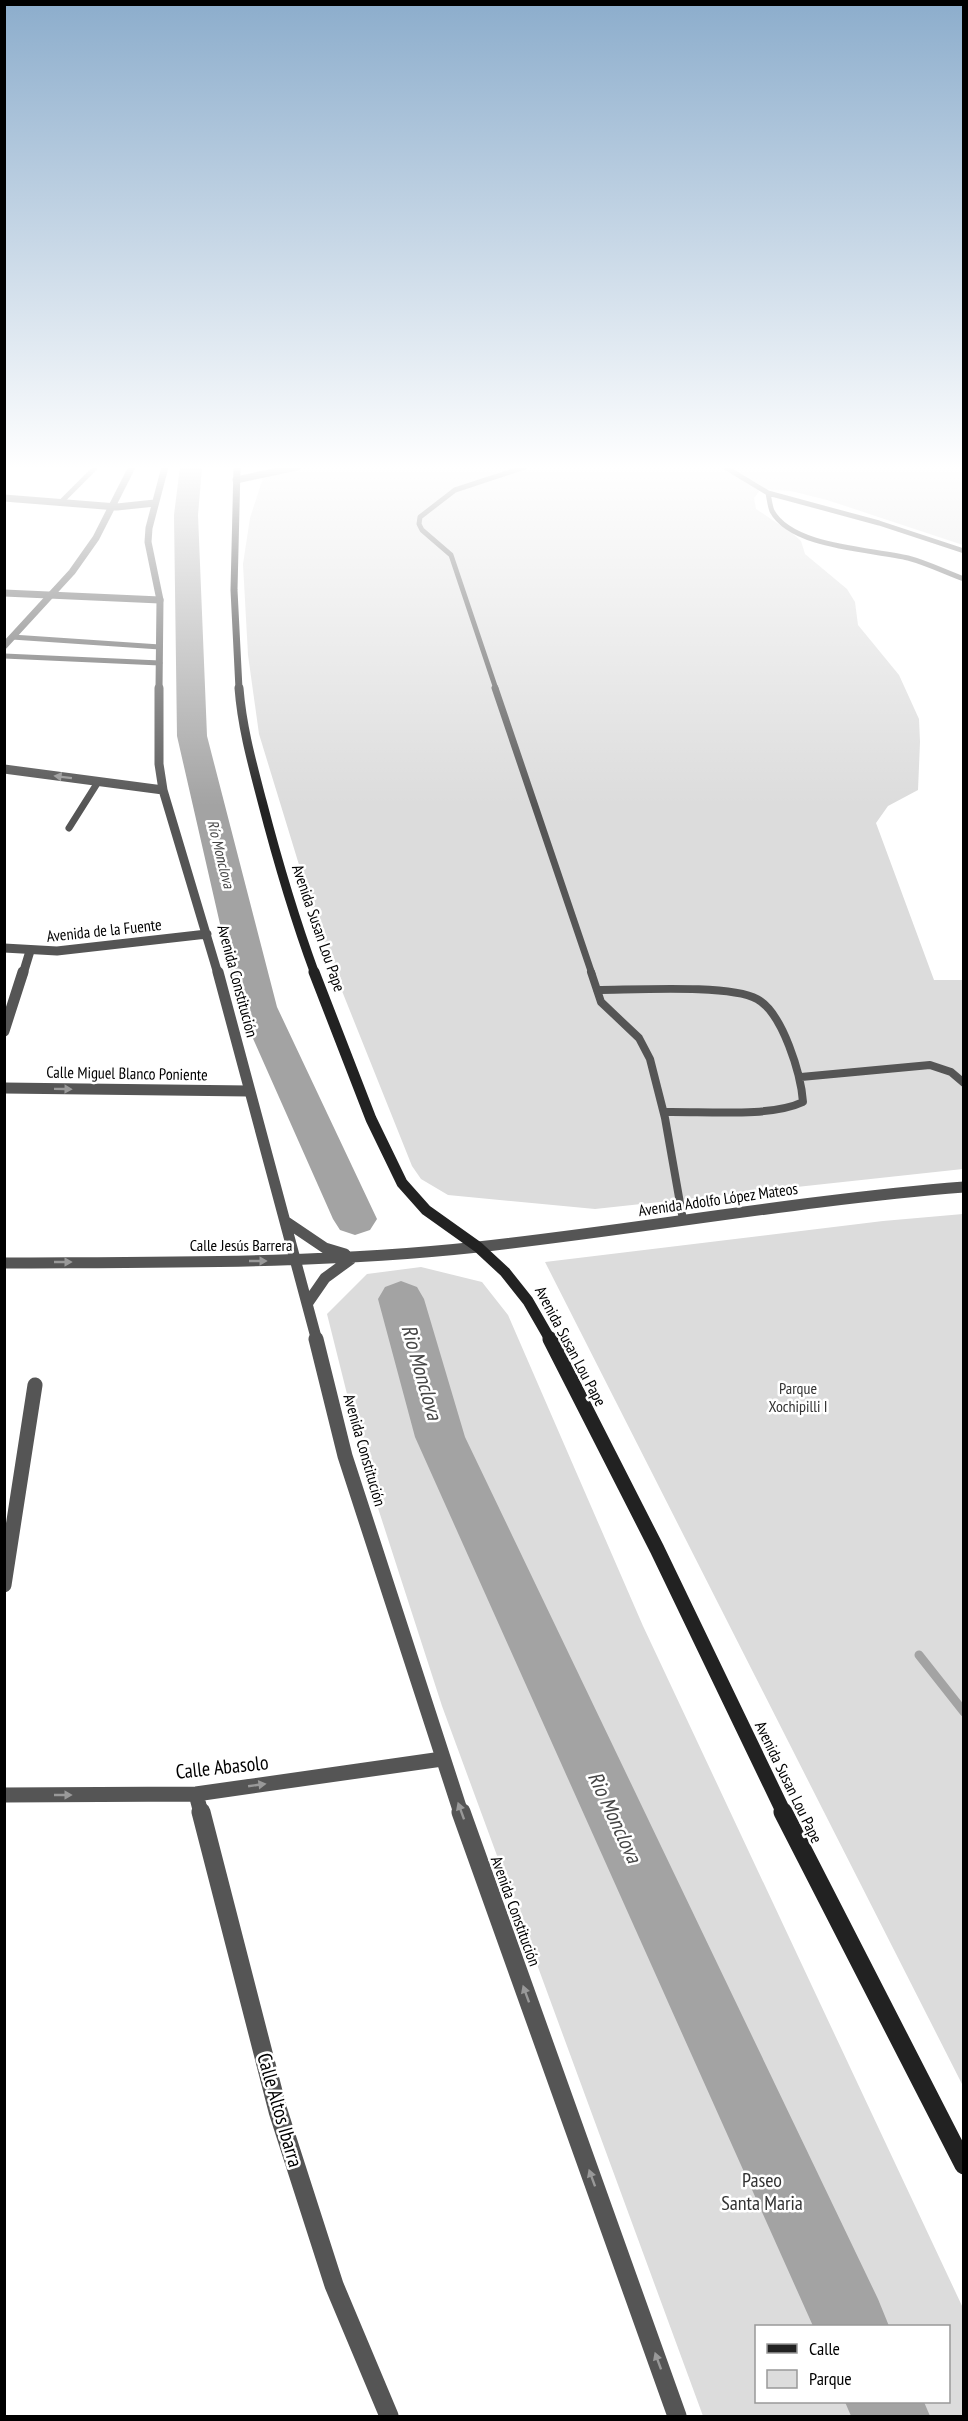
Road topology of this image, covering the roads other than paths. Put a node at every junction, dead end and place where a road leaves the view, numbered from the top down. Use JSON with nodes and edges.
{"nodes":[{"id":1,"x":64,"y":580,"type":"edge"},
{"id":2,"x":155,"y":580,"type":"edge"},
{"id":3,"x":234,"y":580,"type":"edge"},
{"id":4,"x":459,"y":580,"type":"edge"},
{"id":5,"x":4,"y":593,"type":"edge"},
{"id":6,"x":52,"y":595,"type":"junction"},
{"id":7,"x":160,"y":600,"type":"junction"},
{"id":8,"x":12,"y":637,"type":"junction"},
{"id":9,"x":4,"y":645,"type":"edge"},
{"id":10,"x":160,"y":646,"type":"junction"},
{"id":11,"x":4,"y":656,"type":"edge"},
{"id":12,"x":160,"y":663,"type":"junction"},
{"id":13,"x":4,"y":770,"type":"edge"},
{"id":14,"x":98,"y":782,"type":"junction"},
{"id":15,"x":163,"y":790,"type":"junction"},
{"id":16,"x":69,"y":828,"type":"dead end"},
{"id":17,"x":207,"y":934,"type":"junction"},
{"id":18,"x":4,"y":948,"type":"edge"},
{"id":19,"x":30,"y":951,"type":"junction"},
{"id":20,"x":597,"y":990,"type":"junction"},
{"id":21,"x":4,"y":1031,"type":"edge"},
{"id":22,"x":801,"y":1077,"type":"junction"},
{"id":23,"x":963,"y":1083,"type":"edge"},
{"id":24,"x":4,"y":1088,"type":"edge"},
{"id":25,"x":249,"y":1091,"type":"junction"},
{"id":26,"x":663,"y":1112,"type":"junction"},
{"id":27,"x":963,"y":1187,"type":"edge"},
{"id":28,"x":683,"y":1220,"type":"junction"},
{"id":29,"x":285,"y":1221,"type":"junction"},
{"id":30,"x":478,"y":1247,"type":"junction"},
{"id":31,"x":355,"y":1257,"type":"junction"},
{"id":32,"x":297,"y":1261,"type":"junction"},
{"id":33,"x":4,"y":1263,"type":"edge"},
{"id":34,"x":307,"y":1304,"type":"junction"},
{"id":35,"x":35,"y":1385,"type":"dead end"},
{"id":36,"x":4,"y":1585,"type":"edge"},
{"id":37,"x":442,"y":1759,"type":"junction"},
{"id":38,"x":196,"y":1794,"type":"junction"},
{"id":39,"x":4,"y":1795,"type":"edge"},
{"id":40,"x":963,"y":2165,"type":"edge"},
{"id":41,"x":389,"y":2416,"type":"edge"},
{"id":42,"x":678,"y":2416,"type":"edge"}],
"edges":[{"from":1,"to":6,"type":"street"},
{"from":2,"to":7,"type":"street","name":"Avenida Constitución"},
{"from":3,"to":30,"type":"main road","name":"Avenida Susan Lou Pape"},
{"from":4,"to":20,"type":"lane"},
{"from":5,"to":6,"type":"street"},
{"from":6,"to":7,"type":"street"},
{"from":6,"to":8,"type":"street"},
{"from":7,"to":10,"type":"street","name":"Avenida Constitución"},
{"from":8,"to":9,"type":"street"},
{"from":8,"to":10,"type":"lane"},
{"from":10,"to":12,"type":"street","name":"Avenida Constitución"},
{"from":11,"to":12,"type":"lane"},
{"from":12,"to":15,"type":"street","name":"Avenida Constitución"},
{"from":14,"to":13,"type":"street","one_way":true},
{"from":14,"to":15,"type":"street"},
{"from":14,"to":16,"type":"lane"},
{"from":15,"to":17,"type":"street","name":"Avenida Constitución"},
{"from":17,"to":19,"type":"street","name":"Avenida de la Fuente"},
{"from":17,"to":25,"type":"street","name":"Avenida Constitución"},
{"from":18,"to":19,"type":"street","name":"Avenida de la Fuente"},
{"from":19,"to":21,"type":"street"},
{"from":20,"to":22,"type":"lane"},
{"from":20,"to":26,"type":"lane"},
{"from":22,"to":23,"type":"lane"},
{"from":22,"to":26,"type":"lane"},
{"from":24,"to":25,"type":"street","name":"Calle Miguel Blanco Poniente","one_way":true},
{"from":25,"to":29,"type":"street","name":"Avenida Constitución"},
{"from":26,"to":28,"type":"lane"},
{"from":27,"to":28,"type":"street","name":"Avenida Adolfo López Mateos"},
{"from":28,"to":30,"type":"street","name":"Avenida Adolfo López Mateos"},
{"from":29,"to":31,"type":"street"},
{"from":29,"to":32,"type":"street","name":"Avenida Constitución"},
{"from":30,"to":31,"type":"street","name":"Calle Jesús Barrera"},
{"from":30,"to":40,"type":"main road","name":"Avenida Susan Lou Pape"},
{"from":31,"to":32,"type":"street","name":"Calle Jesús Barrera"},
{"from":31,"to":34,"type":"street"},
{"from":33,"to":32,"type":"street","name":"Calle Jesús Barrera","one_way":true},
{"from":32,"to":34,"type":"street","name":"Avenida Constitución"},
{"from":34,"to":37,"type":"street","name":"Avenida Constitución"},
{"from":35,"to":36,"type":"street"},
{"from":38,"to":37,"type":"street","name":"Calle Abasolo","one_way":true},
{"from":42,"to":37,"type":"street","name":"Avenida Constitución","one_way":true},
{"from":39,"to":38,"type":"street","name":"Calle Abasolo","one_way":true},
{"from":38,"to":41,"type":"street","name":"Calle Altos Ibarra"}]}
